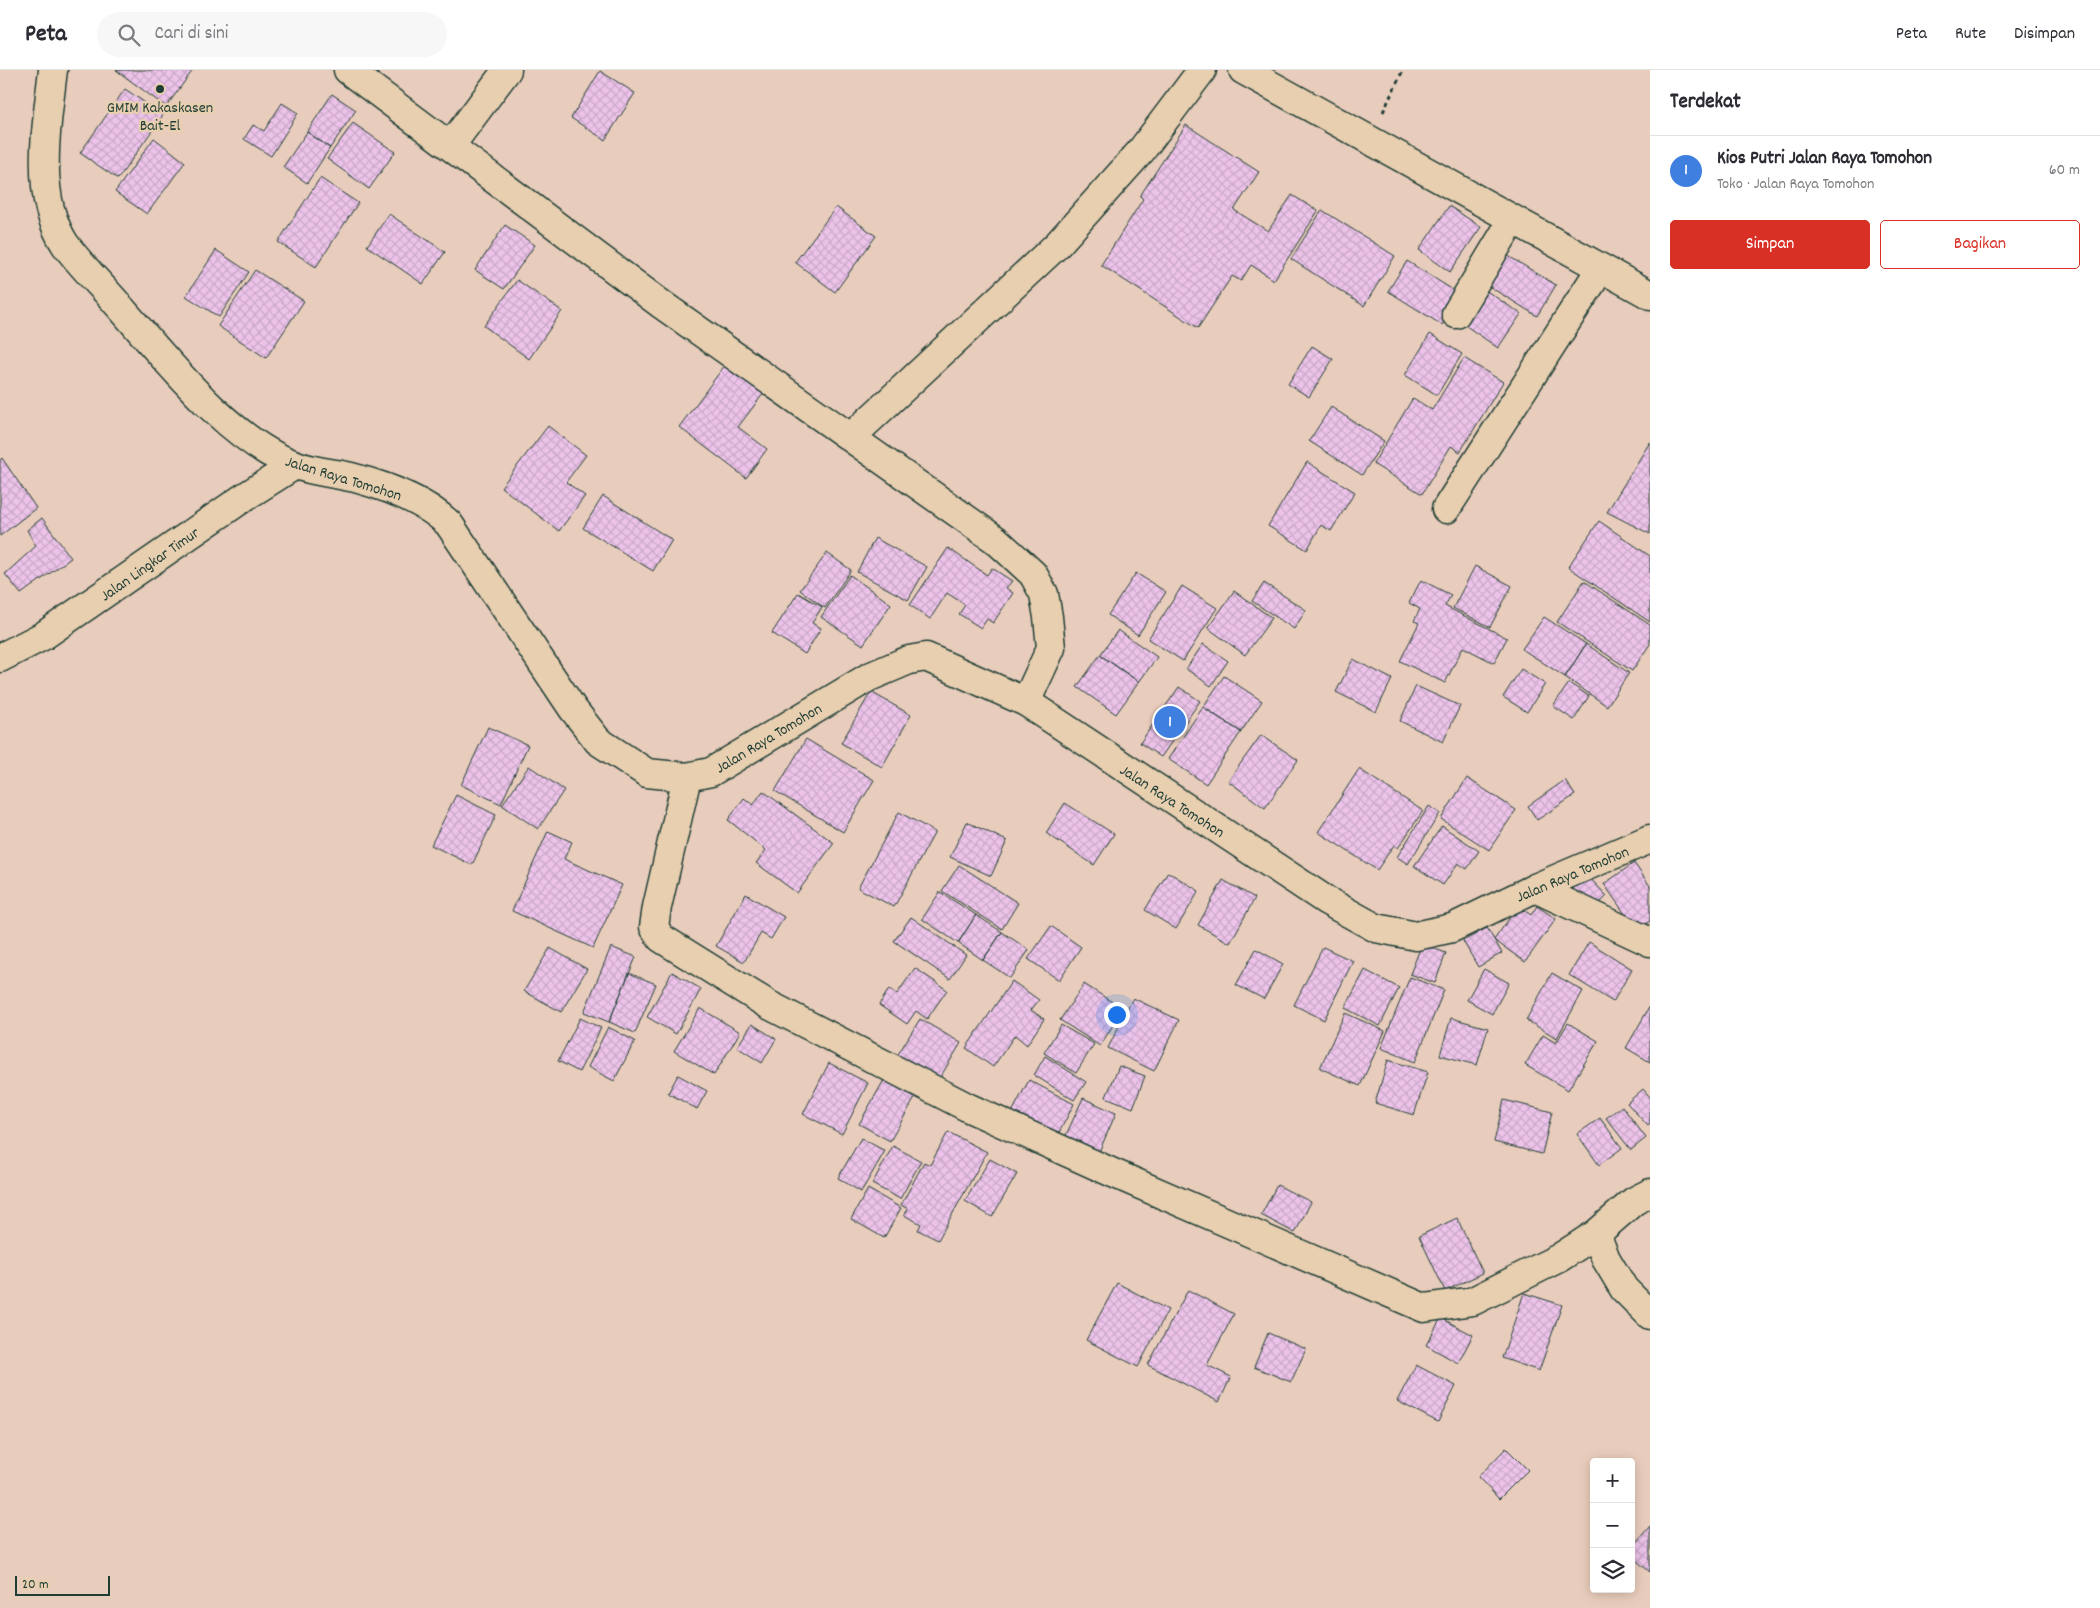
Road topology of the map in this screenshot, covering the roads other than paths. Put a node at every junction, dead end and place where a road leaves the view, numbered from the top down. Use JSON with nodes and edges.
{"nodes":[{"id":1,"x":53,"y":70,"type":"edge"},
{"id":2,"x":348,"y":70,"type":"edge"},
{"id":3,"x":507,"y":70,"type":"edge"},
{"id":4,"x":1202,"y":70,"type":"edge"},
{"id":5,"x":1243,"y":70,"type":"edge"},
{"id":6,"x":451,"y":146,"type":"junction"},
{"id":7,"x":1513,"y":219,"type":"junction"},
{"id":8,"x":1601,"y":268,"type":"junction"},
{"id":9,"x":1650,"y":295,"type":"edge"},
{"id":10,"x":1456,"y":314,"type":"dead end"},
{"id":11,"x":851,"y":437,"type":"junction"},
{"id":12,"x":295,"y":465,"type":"junction"},
{"id":13,"x":1446,"y":509,"type":"dead end"},
{"id":14,"x":0,"y":658,"type":"edge"},
{"id":15,"x":1026,"y":702,"type":"junction"},
{"id":16,"x":687,"y":777,"type":"junction"},
{"id":17,"x":1650,"y":839,"type":"edge"},
{"id":18,"x":1535,"y":888,"type":"junction"},
{"id":19,"x":1650,"y":942,"type":"edge"},
{"id":20,"x":1650,"y":1193,"type":"edge"},
{"id":21,"x":1596,"y":1234,"type":"junction"},
{"id":22,"x":1650,"y":1315,"type":"edge"}],
"edges":[{"from":1,"to":12,"type":"main road","name":"Jalan Raya Tomohon"},
{"from":2,"to":6,"type":"main road"},
{"from":3,"to":6,"type":"main road"},
{"from":4,"to":11,"type":"main road"},
{"from":5,"to":7,"type":"main road"},
{"from":6,"to":11,"type":"main road"},
{"from":7,"to":8,"type":"main road"},
{"from":7,"to":10,"type":"main road"},
{"from":8,"to":9,"type":"main road"},
{"from":8,"to":13,"type":"main road"},
{"from":11,"to":15,"type":"main road"},
{"from":12,"to":14,"type":"main road","name":"Jalan Lingkar Timur"},
{"from":12,"to":16,"type":"main road","name":"Jalan Raya Tomohon"},
{"from":15,"to":16,"type":"main road","name":"Jalan Raya Tomohon"},
{"from":15,"to":18,"type":"main road","name":"Jalan Raya Tomohon"},
{"from":16,"to":21,"type":"main road"},
{"from":17,"to":18,"type":"main road","name":"Jalan Raya Tomohon"},
{"from":18,"to":19,"type":"main road"},
{"from":20,"to":21,"type":"main road"},
{"from":21,"to":22,"type":"main road"}]}
